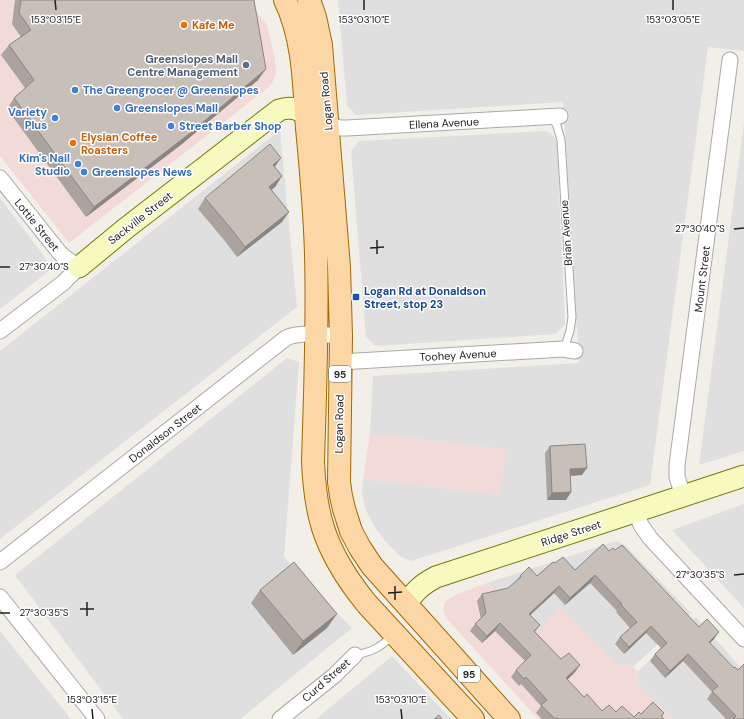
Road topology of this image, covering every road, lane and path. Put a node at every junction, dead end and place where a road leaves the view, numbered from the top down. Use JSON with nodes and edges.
{"nodes":[{"id":1,"x":285,"y":0,"type":"edge"},
{"id":2,"x":309,"y":0,"type":"edge"},
{"id":3,"x":730,"y":60,"type":"dead end"},
{"id":4,"x":306,"y":113,"type":"junction"},
{"id":5,"x":556,"y":117,"type":"joint"},
{"id":6,"x":328,"y":124,"type":"junction"},
{"id":7,"x":0,"y":178,"type":"edge"},
{"id":8,"x":79,"y":266,"type":"junction"},
{"id":9,"x":0,"y":331,"type":"edge"},
{"id":10,"x":316,"y":335,"type":"junction"},
{"id":11,"x":341,"y":336,"type":"junction"},
{"id":12,"x":570,"y":350,"type":"joint"},
{"id":13,"x":315,"y":362,"type":"junction"},
{"id":14,"x":340,"y":362,"type":"junction"},
{"id":15,"x":744,"y":476,"type":"edge"},
{"id":16,"x":683,"y":496,"type":"junction"},
{"id":17,"x":636,"y":512,"type":"junction"},
{"id":18,"x":0,"y":562,"type":"edge"},
{"id":19,"x":0,"y":597,"type":"edge"},
{"id":20,"x":406,"y":604,"type":"junction"},
{"id":21,"x":394,"y":633,"type":"junction"},
{"id":22,"x":744,"y":639,"type":"edge"},
{"id":23,"x":355,"y":655,"type":"joint"},
{"id":24,"x":97,"y":719,"type":"edge"},
{"id":25,"x":280,"y":719,"type":"edge"},
{"id":26,"x":473,"y":719,"type":"edge"},
{"id":27,"x":509,"y":719,"type":"edge"}],
"edges":[{"from":1,"to":4,"type":"main road","name":"Logan Road","number":"95"},
{"from":2,"to":6,"type":"main road","name":"Logan Road","number":"95"},
{"from":3,"to":16,"type":"street","name":"Mount Street"},
{"from":4,"to":6,"type":"main road"},
{"from":4,"to":8,"type":"street","name":"Sackville Street"},
{"from":4,"to":10,"type":"main road","name":"Logan Road","number":"95"},
{"from":5,"to":6,"type":"street","name":"Ellena Avenue"},
{"from":5,"to":12,"type":"lane","name":"Brian Avenue"},
{"from":6,"to":11,"type":"main road","name":"Logan Road","number":"95"},
{"from":7,"to":8,"type":"street","name":"Lottie Street"},
{"from":8,"to":9,"type":"street","name":"Sackville Street"},
{"from":10,"to":11,"type":"street","name":"Donaldson Street"},
{"from":10,"to":13,"type":"main road","name":"Logan Road","number":"95"},
{"from":10,"to":18,"type":"street","name":"Donaldson Street"},
{"from":11,"to":14,"type":"main road","name":"Logan Road","number":"95"},
{"from":12,"to":14,"type":"street","name":"Toohey Avenue"},
{"from":13,"to":14,"type":"main road"},
{"from":13,"to":21,"type":"main road","name":"Logan Road","number":"95"},
{"from":14,"to":20,"type":"main road","name":"Logan Road","number":"95"},
{"from":15,"to":16,"type":"street","name":"Ridge Street"},
{"from":16,"to":17,"type":"street","name":"Ridge Street"},
{"from":17,"to":20,"type":"street","name":"Ridge Street"},
{"from":17,"to":22,"type":"street"},
{"from":19,"to":24,"type":"street"},
{"from":20,"to":21,"type":"main road"},
{"from":20,"to":27,"type":"main road","name":"Logan Road","number":"95"},
{"from":21,"to":23,"type":"lane","name":"Curd Street"},
{"from":21,"to":26,"type":"main road","name":"Logan Road","number":"95"},
{"from":23,"to":25,"type":"street","name":"Curd Street"}]}
